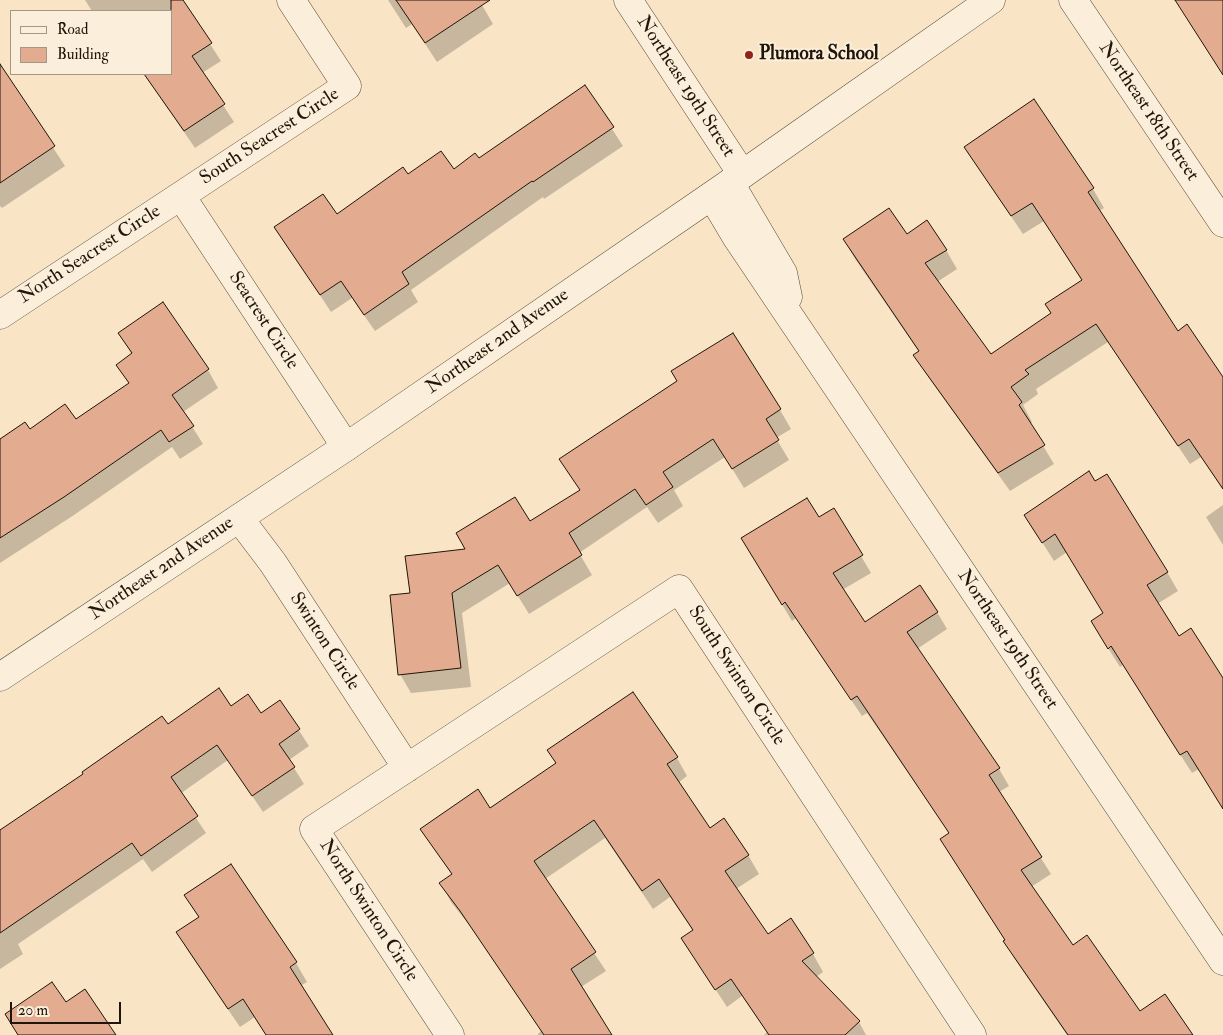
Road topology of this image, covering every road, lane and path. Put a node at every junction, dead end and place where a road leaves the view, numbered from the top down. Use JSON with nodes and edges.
{"nodes":[{"id":1,"x":291,"y":0,"type":"edge"},
{"id":2,"x":628,"y":0,"type":"edge"},
{"id":3,"x":991,"y":0,"type":"edge"},
{"id":4,"x":1073,"y":0,"type":"edge"},
{"id":5,"x":728,"y":184,"type":"junction"},
{"id":6,"x":181,"y":196,"type":"junction"},
{"id":7,"x":1223,"y":223,"type":"edge"},
{"id":8,"x":0,"y":315,"type":"edge"},
{"id":9,"x":346,"y":447,"type":"junction"},
{"id":10,"x":240,"y":518,"type":"junction"},
{"id":11,"x":0,"y":677,"type":"edge"},
{"id":12,"x":407,"y":768,"type":"junction"},
{"id":13,"x":1223,"y":961,"type":"edge"},
{"id":14,"x":450,"y":1035,"type":"edge"},
{"id":15,"x":972,"y":1035,"type":"edge"}],
"edges":[{"from":1,"to":6,"type":"street","name":"South Seacrest Circle"},
{"from":2,"to":5,"type":"street","name":"Northeast 19th Street"},
{"from":3,"to":5,"type":"street","name":"Northeast 2nd Avenue"},
{"from":4,"to":7,"type":"street","name":"Northeast 18th Street"},
{"from":5,"to":9,"type":"street","name":"Northeast 2nd Avenue"},
{"from":5,"to":13,"type":"street","name":"Northeast 19th Street"},
{"from":6,"to":8,"type":"street","name":"North Seacrest Circle"},
{"from":6,"to":9,"type":"street","name":"Seacrest Circle"},
{"from":9,"to":10,"type":"street","name":"Northeast 2nd Avenue"},
{"from":10,"to":11,"type":"street","name":"Northeast 2nd Avenue"},
{"from":10,"to":12,"type":"street","name":"Swinton Circle"},
{"from":12,"to":14,"type":"street","name":"North Swinton Circle"},
{"from":12,"to":15,"type":"street","name":"South Swinton Circle"}]}
